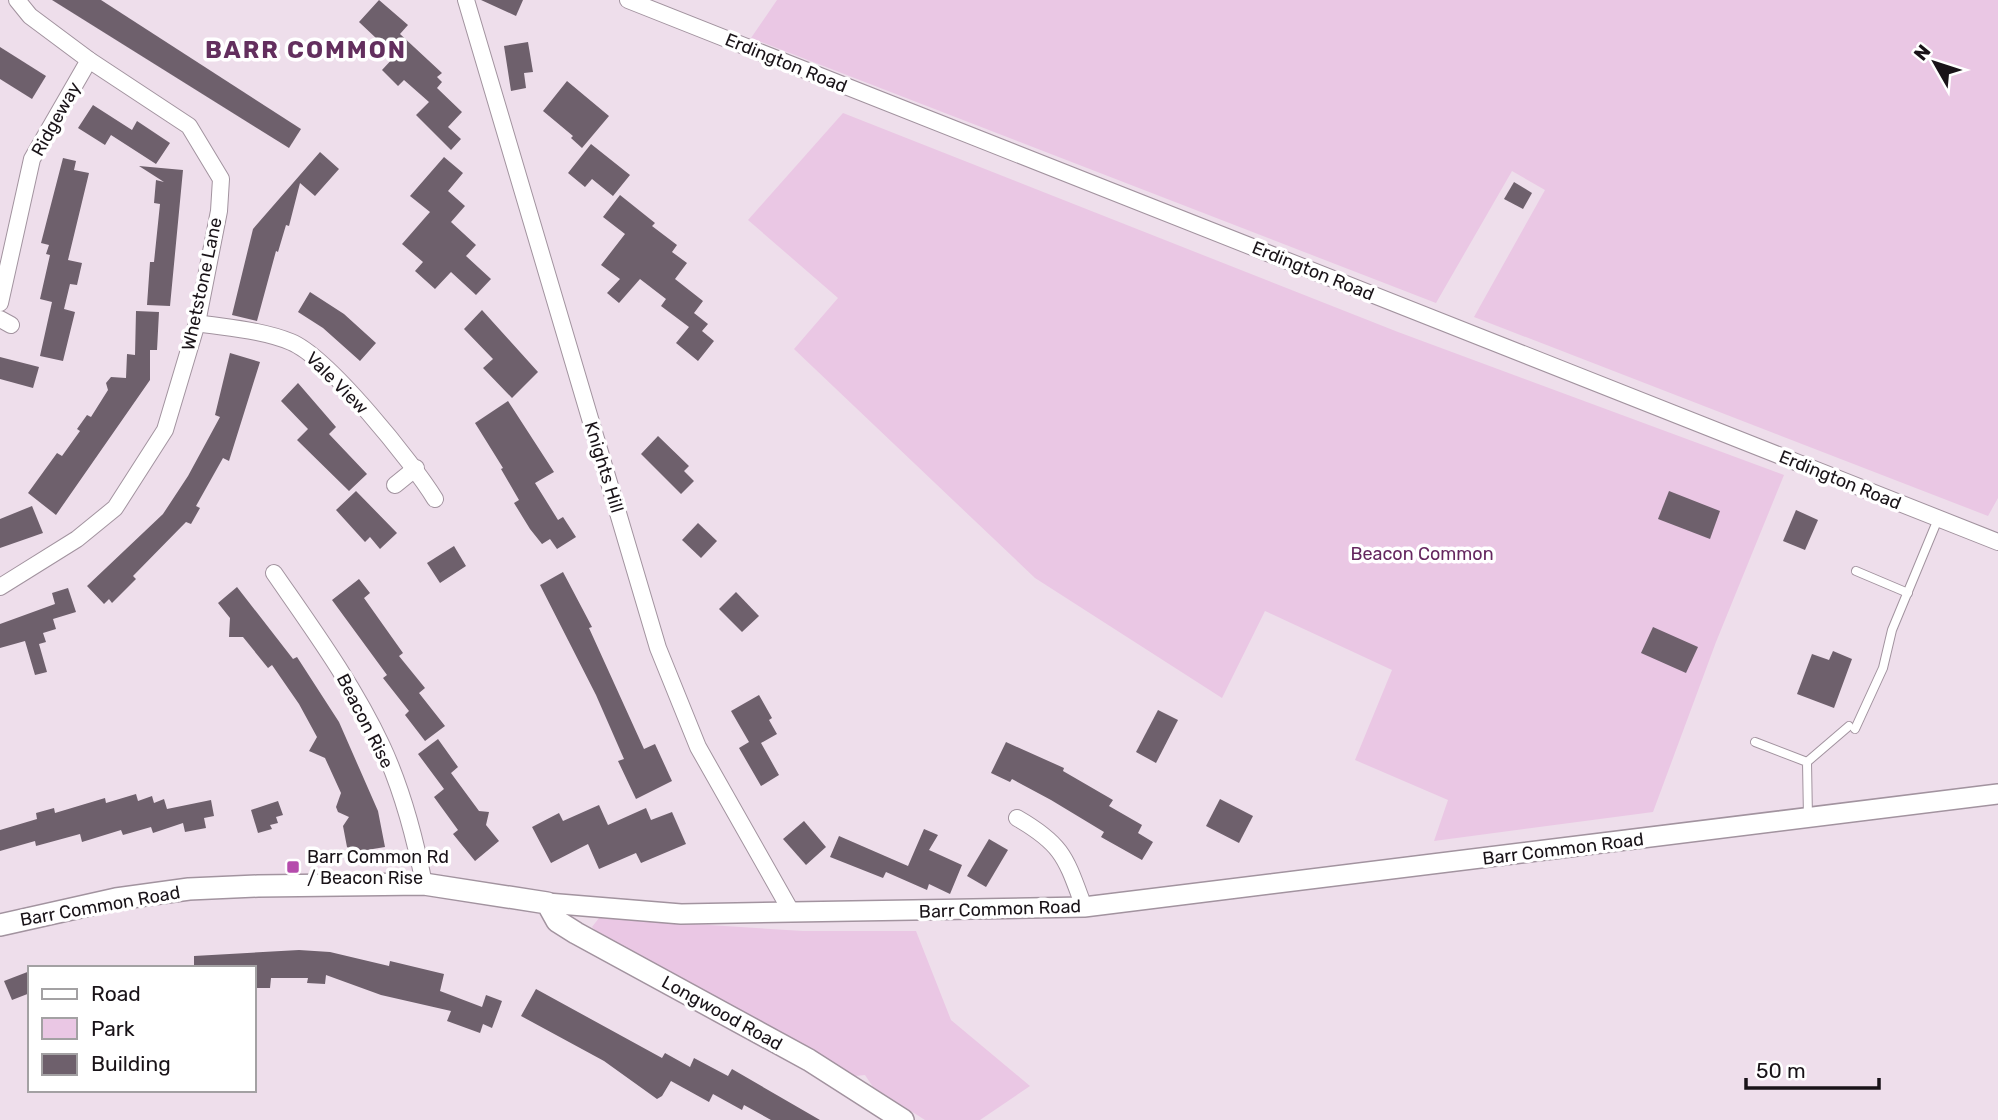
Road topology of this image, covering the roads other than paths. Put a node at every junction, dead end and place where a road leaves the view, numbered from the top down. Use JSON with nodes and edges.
{"nodes":[{"id":1,"x":17,"y":0,"type":"edge"},
{"id":2,"x":466,"y":0,"type":"edge"},
{"id":3,"x":628,"y":0,"type":"edge"},
{"id":4,"x":89,"y":60,"type":"junction"},
{"id":5,"x":0,"y":303,"type":"edge"},
{"id":6,"x":197,"y":323,"type":"junction"},
{"id":7,"x":416,"y":468,"type":"junction"},
{"id":8,"x":395,"y":485,"type":"dead end"},
{"id":9,"x":435,"y":499,"type":"dead end"},
{"id":10,"x":1938,"y":519,"type":"junction"},
{"id":11,"x":1998,"y":542,"type":"edge"},
{"id":12,"x":1856,"y":571,"type":"dead end"},
{"id":13,"x":274,"y":573,"type":"dead end"},
{"id":14,"x":0,"y":587,"type":"edge"},
{"id":15,"x":1908,"y":593,"type":"junction"},
{"id":16,"x":1755,"y":742,"type":"dead end"},
{"id":17,"x":1807,"y":762,"type":"junction"},
{"id":18,"x":1998,"y":794,"type":"edge"},
{"id":19,"x":1017,"y":818,"type":"dead end"},
{"id":20,"x":1808,"y":818,"type":"junction"},
{"id":21,"x":424,"y":884,"type":"junction"},
{"id":22,"x":547,"y":903,"type":"junction"},
{"id":23,"x":1084,"y":907,"type":"junction"},
{"id":24,"x":792,"y":914,"type":"junction"},
{"id":25,"x":0,"y":925,"type":"edge"},
{"id":26,"x":903,"y":1120,"type":"edge"}],
"edges":[{"from":1,"to":4,"type":"street","name":"Whetstone Lane"},
{"from":2,"to":24,"type":"street","name":"Knights Hill"},
{"from":3,"to":10,"type":"street","name":"Erdington Road"},
{"from":4,"to":5,"type":"street","name":"Ridgeway"},
{"from":4,"to":6,"type":"street","name":"Whetstone Lane"},
{"from":6,"to":7,"type":"street","name":"Vale View"},
{"from":6,"to":14,"type":"street","name":"Whetstone Lane"},
{"from":7,"to":8,"type":"street"},
{"from":7,"to":9,"type":"street","name":"Vale View"},
{"from":10,"to":11,"type":"street","name":"Erdington Road"},
{"from":10,"to":15,"type":"lane"},
{"from":12,"to":15,"type":"lane"},
{"from":13,"to":21,"type":"street","name":"Beacon Rise"},
{"from":15,"to":17,"type":"lane"},
{"from":16,"to":17,"type":"lane"},
{"from":17,"to":20,"type":"lane"},
{"from":18,"to":20,"type":"street","name":"Barr Common Road"},
{"from":19,"to":23,"type":"street"},
{"from":20,"to":23,"type":"street","name":"Barr Common Road"},
{"from":21,"to":22,"type":"main road","name":"Barr Common Road"},
{"from":21,"to":25,"type":"main road","name":"Barr Common Road"},
{"from":22,"to":24,"type":"street","name":"Barr Common Road"},
{"from":22,"to":26,"type":"main road","name":"Longwood Road"},
{"from":23,"to":24,"type":"street","name":"Barr Common Road"}]}
